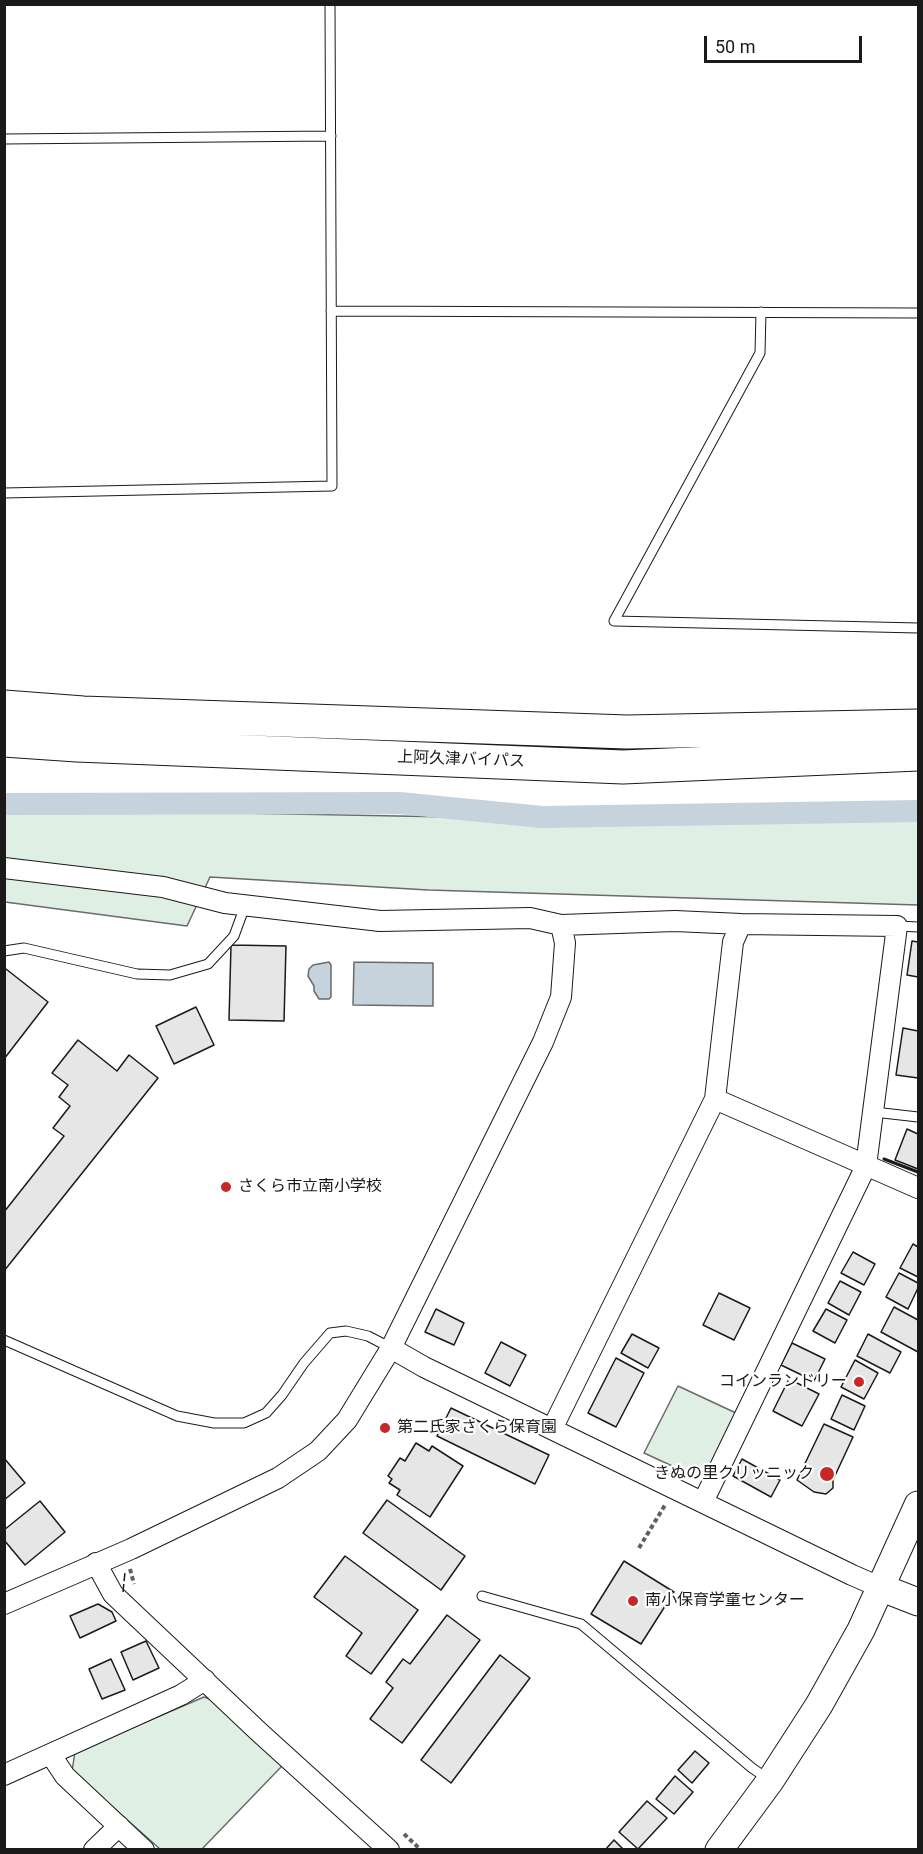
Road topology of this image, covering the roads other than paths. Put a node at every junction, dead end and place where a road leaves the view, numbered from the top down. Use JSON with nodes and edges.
{"nodes":[{"id":1,"x":330,"y":4,"type":"edge"},
{"id":2,"x":331,"y":136,"type":"junction"},
{"id":3,"x":4,"y":139,"type":"edge"},
{"id":4,"x":331,"y":311,"type":"junction"},
{"id":5,"x":761,"y":312,"type":"junction"},
{"id":6,"x":918,"y":313,"type":"edge"},
{"id":7,"x":4,"y":493,"type":"edge"},
{"id":8,"x":918,"y":628,"type":"edge"},
{"id":9,"x":4,"y":707,"type":"edge"},
{"id":10,"x":918,"y":726,"type":"edge"},
{"id":11,"x":4,"y":740,"type":"edge"},
{"id":12,"x":918,"y":754,"type":"edge"},
{"id":13,"x":4,"y":868,"type":"edge"},
{"id":14,"x":245,"y":906,"type":"junction"},
{"id":15,"x":561,"y":924,"type":"junction"},
{"id":16,"x":741,"y":924,"type":"junction"},
{"id":17,"x":897,"y":926,"type":"junction"},
{"id":18,"x":918,"y":927,"type":"edge"},
{"id":19,"x":4,"y":951,"type":"edge"},
{"id":20,"x":714,"y":1099,"type":"junction"},
{"id":21,"x":874,"y":1112,"type":"junction"},
{"id":22,"x":918,"y":1117,"type":"edge"},
{"id":23,"x":866,"y":1166,"type":"junction"},
{"id":24,"x":918,"y":1188,"type":"edge"},
{"id":25,"x":4,"y":1340,"type":"edge"},
{"id":26,"x":391,"y":1348,"type":"junction"},
{"id":27,"x":552,"y":1429,"type":"junction"},
{"id":28,"x":703,"y":1502,"type":"junction"},
{"id":29,"x":918,"y":1505,"type":"edge"},
{"id":30,"x":96,"y":1563,"type":"junction"},
{"id":31,"x":882,"y":1588,"type":"junction"},
{"id":32,"x":482,"y":1596,"type":"dead end"},
{"id":33,"x":918,"y":1602,"type":"edge"},
{"id":34,"x":4,"y":1604,"type":"edge"},
{"id":35,"x":205,"y":1680,"type":"junction"},
{"id":36,"x":51,"y":1755,"type":"junction"},
{"id":37,"x":4,"y":1775,"type":"edge"},
{"id":38,"x":770,"y":1781,"type":"junction"},
{"id":39,"x":119,"y":1826,"type":"junction"},
{"id":40,"x":94,"y":1850,"type":"edge"},
{"id":41,"x":144,"y":1850,"type":"edge"},
{"id":42,"x":389,"y":1850,"type":"edge"},
{"id":43,"x":719,"y":1850,"type":"edge"}],
"edges":[{"from":1,"to":2,"type":"lane"},
{"from":2,"to":3,"type":"lane"},
{"from":2,"to":4,"type":"lane"},
{"from":4,"to":5,"type":"lane"},
{"from":4,"to":7,"type":"lane"},
{"from":5,"to":6,"type":"lane"},
{"from":5,"to":8,"type":"lane"},
{"from":9,"to":10,"type":"highway","name":"上阿久津バイパス"},
{"from":11,"to":12,"type":"highway","name":"上阿久津バイパス"},
{"from":13,"to":14,"type":"street"},
{"from":14,"to":15,"type":"street"},
{"from":14,"to":19,"type":"lane"},
{"from":15,"to":16,"type":"street"},
{"from":15,"to":26,"type":"street"},
{"from":16,"to":17,"type":"street"},
{"from":16,"to":20,"type":"street"},
{"from":17,"to":18,"type":"lane"},
{"from":17,"to":21,"type":"street"},
{"from":20,"to":23,"type":"street"},
{"from":20,"to":27,"type":"street"},
{"from":21,"to":22,"type":"lane"},
{"from":21,"to":23,"type":"street"},
{"from":23,"to":24,"type":"street"},
{"from":23,"to":28,"type":"street"},
{"from":25,"to":26,"type":"lane"},
{"from":26,"to":27,"type":"street"},
{"from":26,"to":30,"type":"street"},
{"from":27,"to":28,"type":"street"},
{"from":28,"to":31,"type":"street"},
{"from":29,"to":31,"type":"street"},
{"from":30,"to":34,"type":"street"},
{"from":30,"to":35,"type":"street"},
{"from":31,"to":33,"type":"street"},
{"from":31,"to":38,"type":"street"},
{"from":32,"to":38,"type":"lane"},
{"from":35,"to":36,"type":"street"},
{"from":35,"to":42,"type":"street"},
{"from":36,"to":37,"type":"street"},
{"from":36,"to":39,"type":"street"},
{"from":38,"to":43,"type":"street"},
{"from":39,"to":40,"type":"street"},
{"from":39,"to":41,"type":"street"}]}
